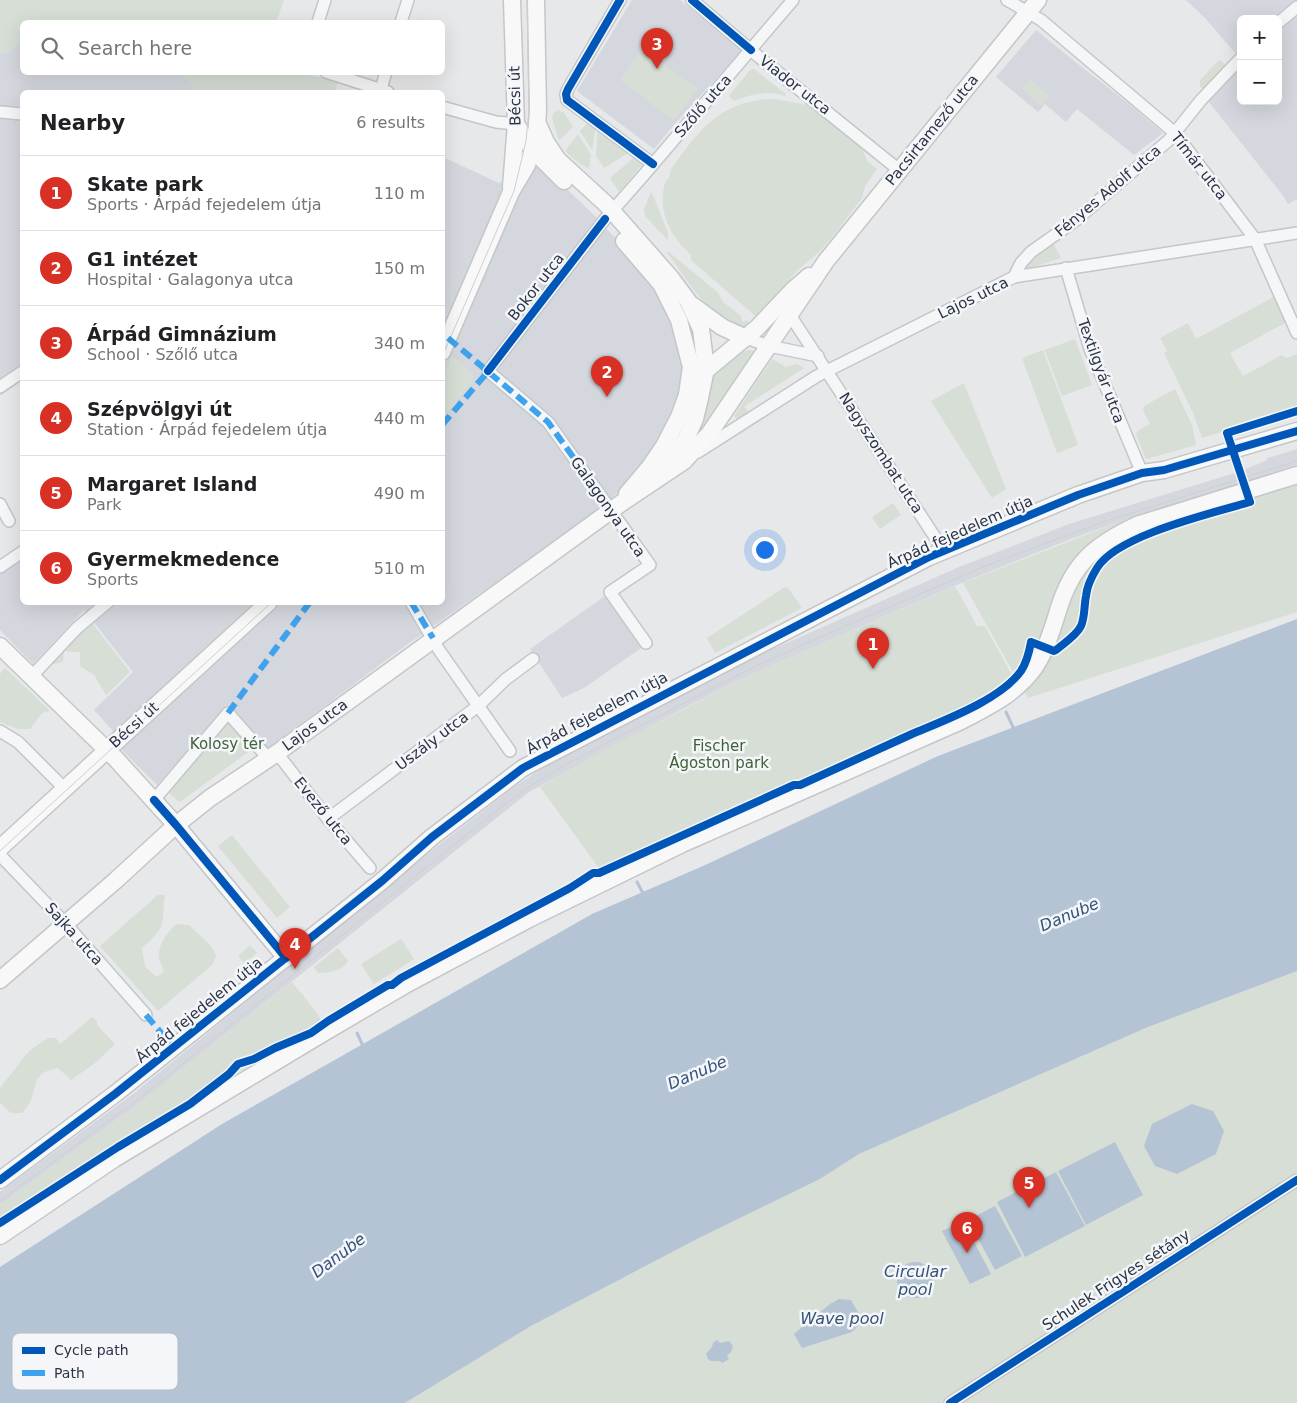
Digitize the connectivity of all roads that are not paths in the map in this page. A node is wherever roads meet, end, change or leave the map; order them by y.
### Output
1 (325, 0) edge
2 (408, 0) edge
3 (512, 0) edge
4 (536, 0) edge
5 (620, 0) edge
6 (793, 0) edge
7 (1007, 0) edge
8 (695, 1) edge
9 (1033, 6) edge
10 (1297, 7) edge
11 (319, 20) edge
12 (402, 20) edge
13 (1282, 20) edge
14 (752, 50) junction
15 (1239, 60) edge
16 (335, 75) edge
17 (386, 75) edge
18 (377, 90) edge
19 (383, 90) edge
20 (445, 109) edge
21 (0, 112) edge
22 (20, 114) edge
23 (516, 124) junction
24 (538, 124) junction
25 (1175, 133) junction
26 (532, 149) junction
27 (544, 162) junction
28 (653, 164) junction
29 (527, 165) junction
30 (899, 170) junction
31 (510, 192) junction
32 (608, 215) junction
33 (1297, 233) edge
34 (1255, 239) junction
35 (826, 261) junction
36 (1066, 268) junction
37 (1014, 277) junction
38 (688, 301) junction
39 (790, 315) junction
40 (1297, 333) edge
41 (746, 338) junction
42 (445, 345) edge
43 (769, 346) junction
44 (733, 348) junction
45 (818, 356) junction
46 (706, 369) junction
47 (488, 371) joint
48 (828, 371) junction
49 (20, 373) edge
50 (0, 387) edge
51 (686, 395) junction
52 (1297, 431) edge
53 (709, 434) joint
54 (684, 462) junction
55 (1142, 472) junction
56 (1297, 474) edge
57 (649, 485) junction
58 (0, 504) edge
59 (615, 507) junction
60 (9, 521) dead end
61 (944, 551) junction
62 (18, 555) edge
63 (0, 567) edge
64 (104, 605) edge
65 (266, 605) edge
66 (413, 605) edge
67 (433, 638) junction
68 (646, 643) dead end
69 (0, 646) edge
70 (533, 659) dead end
71 (32, 676) junction
72 (478, 706) junction
73 (0, 730) edge
74 (107, 749) junction
75 (510, 751) dead end
76 (272, 756) junction
77 (64, 788) junction
78 (154, 800) junction
79 (328, 819) junction
80 (176, 825) junction
81 (0, 848) edge
82 (0, 855) edge
83 (370, 868) dead end
84 (65, 923) junction
85 (286, 958) junction
86 (0, 980) edge
87 (146, 1015) dead end
88 (0, 1180) edge
89 (1297, 1180) edge
90 (0, 1236) edge
91 (950, 1403) edge

1 - 11 street
2 - 12 street
3 - 23 main road, Bécsi út
4 - 24 main road, Bécsi út
5 - 28 street
6 - 14 street, Szőlő utca
7 - 9 street, Tímár utca
8 - 14 street, Viador utca
9 - 25 street, Tímár utca
9 - 30 main road, Pacsirtamező utca
10 - 13 street
14 - 28 street, Szőlő utca
14 - 30 street, Viador utca
15 - 25 street, Fényes Adolf utca
16 - 18 street
17 - 19 street
20 - 23 street
21 - 22 street
23 - 26 main road
23 - 31 main road, Bécsi út
24 - 26 main road, Bécsi út
24 - 32 main road
25 - 34 street, Tímár utca
25 - 37 street, Fényes Adolf utca
26 - 27 main road
26 - 29 main road, Bécsi út
27 - 29 main road
27 - 32 main road
28 - 32 street, Szőlő utca
29 - 31 main road, Bécsi út
30 - 35 main road, Pacsirtamező utca
31 - 42 main road, Bécsi út
32 - 38 main road
32 - 47 street, Bokor utca
32 - 51 main road
33 - 34 street, Lajos utca
34 - 36 street, Lajos utca
34 - 40 street, Tímár utca
35 - 39 main road, Pacsirtamező utca
35 - 41 main road, Pacsirtamező utca
36 - 37 street, Lajos utca
36 - 55 street, Textilgyár utca
37 - 48 street, Lajos utca
38 - 41 main road
38 - 46 main road
39 - 43 main road, Pacsirtamező utca
39 - 45 street, Nagyszombat utca
41 - 43 street
41 - 44 main road, Pacsirtamező utca
43 - 44 street
43 - 45 street
43 - 53 main road, Pacsirtamező utca
44 - 46 main road, Pacsirtamező utca
45 - 48 street, Nagyszombat utca
46 - 51 main road, Pacsirtamező utca
46 - 57 main road
47 - 59 street, Galagonya utca
48 - 54 street, Lajos utca
48 - 61 street, Nagyszombat utca
49 - 50 street
51 - 59 main road, Lajos utca
52 - 55 main road, Árpád fejedelem útja
53 - 54 main road, Lajos utca
54 - 57 main road, Lajos utca
55 - 61 main road, Árpád fejedelem útja
56 - 90 main road
57 - 59 main road, Lajos utca
58 - 60 street
59 - 67 main road, Lajos utca
59 - 68 street, Galagonya utca
61 - 85 main road, Árpád fejedelem útja
62 - 63 street
64 - 71 street
65 - 74 main road, Bécsi út
66 - 67 street
67 - 72 street
67 - 76 main road, Lajos utca
69 - 71 main road
70 - 72 street, Uszály utca
71 - 74 main road
72 - 75 street
72 - 79 street, Uszály utca
73 - 77 street
74 - 77 main road, Bécsi út
74 - 78 main road
76 - 78 street
76 - 79 street, Evező utca
76 - 80 main road, Lajos utca
77 - 81 main road, Bécsi út
78 - 80 main road
79 - 83 street, Evező utca
80 - 84 main road, Lajos utca
80 - 85 main road
82 - 84 street, Sajka utca
84 - 86 main road, Lajos utca
84 - 87 street, Sajka utca
85 - 88 main road, Árpád fejedelem útja
89 - 91 street, Schulek Frigyes sétány

